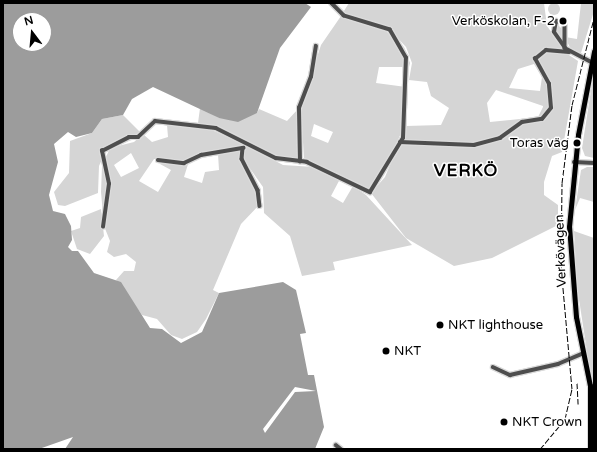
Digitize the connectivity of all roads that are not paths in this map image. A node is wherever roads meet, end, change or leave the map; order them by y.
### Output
1 (331, 3) edge
2 (316, 46) dead end
3 (565, 48) junction
4 (569, 52) junction
5 (594, 52) edge
6 (591, 62) junction
7 (400, 142) junction
8 (244, 143) junction
9 (243, 148) junction
10 (158, 160) dead end
11 (300, 162) junction
12 (574, 162) junction
13 (594, 163) edge
14 (260, 206) dead end
15 (103, 227) dead end
16 (584, 353) junction
17 (493, 367) dead end
18 (591, 437) junction
19 (336, 445) dead end
20 (594, 447) edge
21 (341, 449) edge
22 (590, 449) edge

1 - 7 street
2 - 11 street
3 - 3 street
3 - 4 street
4 - 6 street
4 - 7 street
5 - 6 main road, Verkövägen
6 - 12 main road, Verkövägen
7 - 11 street
8 - 9 street
8 - 11 street
8 - 15 street
9 - 10 street
9 - 14 street
12 - 13 street
12 - 16 main road, Verkövägen
16 - 17 street
16 - 18 main road, Verkövägen
18 - 20 main road
18 - 22 main road, Verkövägen
19 - 21 street

